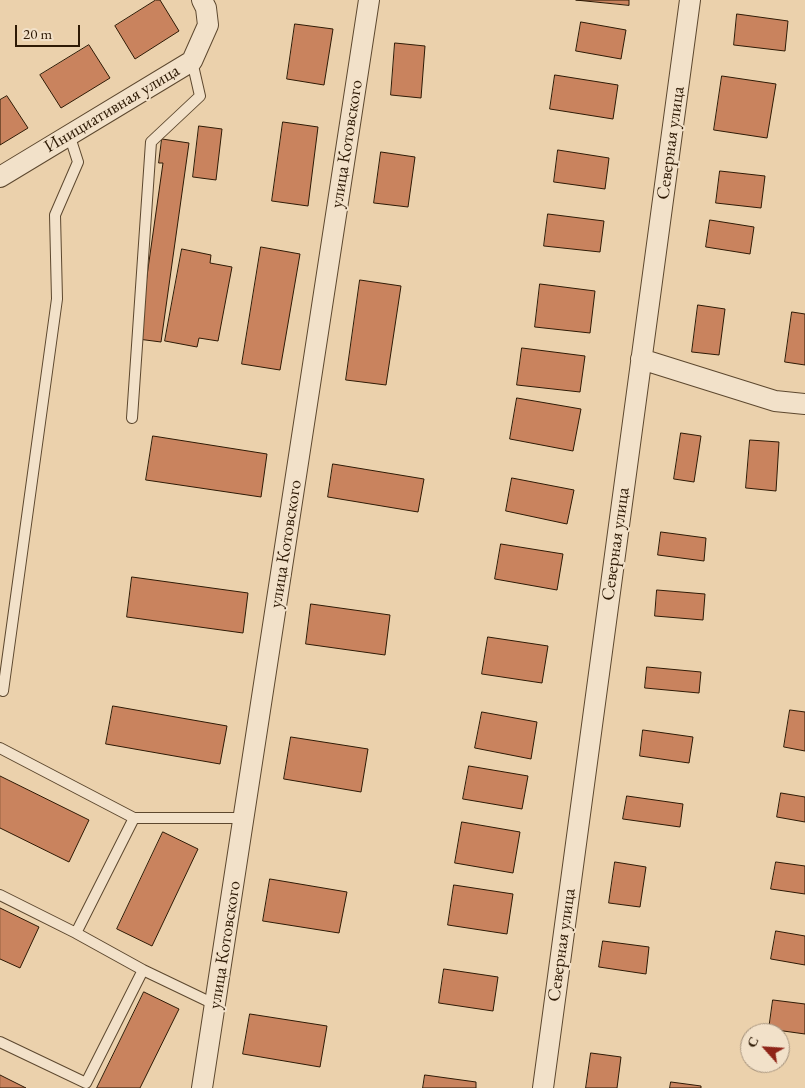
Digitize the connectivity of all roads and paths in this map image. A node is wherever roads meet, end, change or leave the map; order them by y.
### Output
1 (202, 0) edge
2 (369, 0) edge
3 (690, 0) edge
4 (192, 61) junction
5 (69, 134) junction
6 (0, 177) edge
7 (641, 359) junction
8 (805, 404) edge
9 (132, 418) dead end
10 (3, 691) dead end
11 (0, 748) edge
12 (134, 818) junction
13 (245, 818) junction
14 (0, 895) edge
15 (76, 933) junction
16 (143, 970) junction
17 (216, 1005) junction
18 (0, 1042) edge
19 (202, 1088) edge
20 (543, 1088) edge

1 - 4 street, Инициативная улица
2 - 13 street, улица Котовского
3 - 7 street, Северная улица
4 - 5 street, Инициативная улица
4 - 9 lane
5 - 6 street, Инициативная улица
5 - 10 lane
7 - 8 street
7 - 20 street, Северная улица
11 - 12 lane
12 - 13 lane
12 - 15 lane
13 - 17 street, улица Котовского
14 - 15 lane
15 - 16 lane
16 - 17 lane
16 - 18 lane
17 - 19 street, улица Котовского

